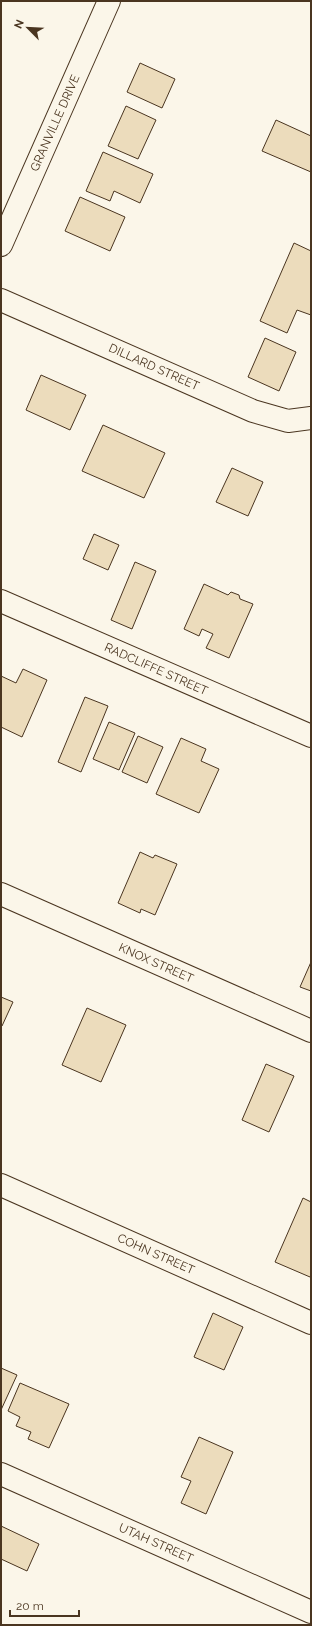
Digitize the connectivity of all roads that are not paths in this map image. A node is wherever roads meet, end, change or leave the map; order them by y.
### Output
1 (109, 1) edge
2 (1, 245) edge
3 (1, 300) edge
4 (311, 418) edge
5 (1, 601) edge
6 (311, 736) edge
7 (1, 894) edge
8 (311, 1031) edge
9 (1, 1185) edge
10 (311, 1323) edge
11 (1, 1474) edge
12 (311, 1612) edge

1 - 2 street, GRANVILLE DRIVE
3 - 4 street, DILLARD STREET
5 - 6 street, RADCLIFFE STREET
7 - 8 street, KNOX STREET
9 - 10 street, COHN STREET
11 - 12 street, UTAH STREET

